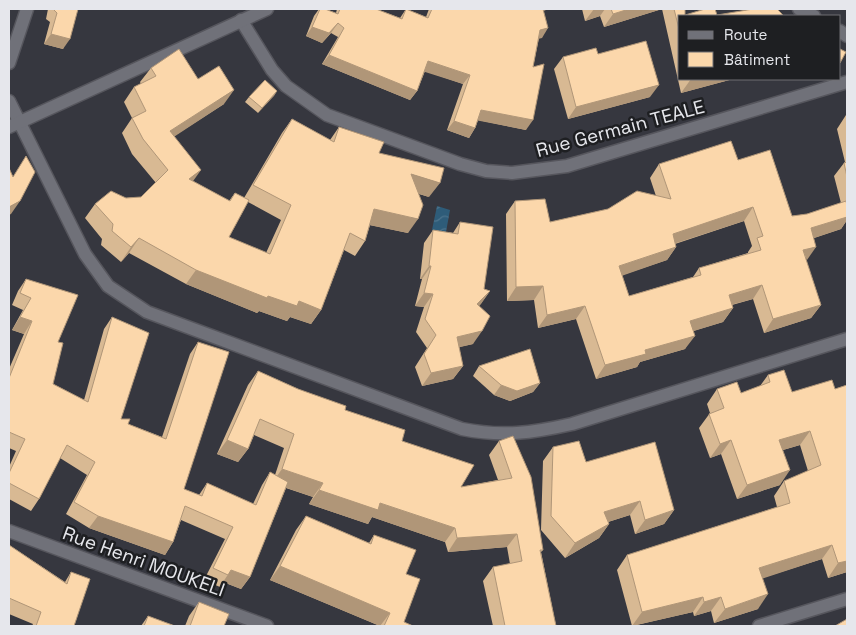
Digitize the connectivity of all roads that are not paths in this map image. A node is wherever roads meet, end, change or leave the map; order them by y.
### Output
1 (27, 9) edge
2 (267, 9) edge
3 (799, 9) edge
4 (812, 15) edge
5 (240, 20) junction
6 (9, 63) edge
7 (847, 82) edge
8 (9, 101) edge
9 (14, 124) edge
10 (847, 339) edge
11 (9, 531) edge
12 (847, 599) edge
13 (267, 626) edge
14 (759, 626) edge

1 - 6 street
2 - 5 street
3 - 4 street
5 - 7 street, Rue Germain TEALE
5 - 9 street
8 - 9 street
9 - 10 street
11 - 13 street, Rue Henri MOUKELI
12 - 14 street

